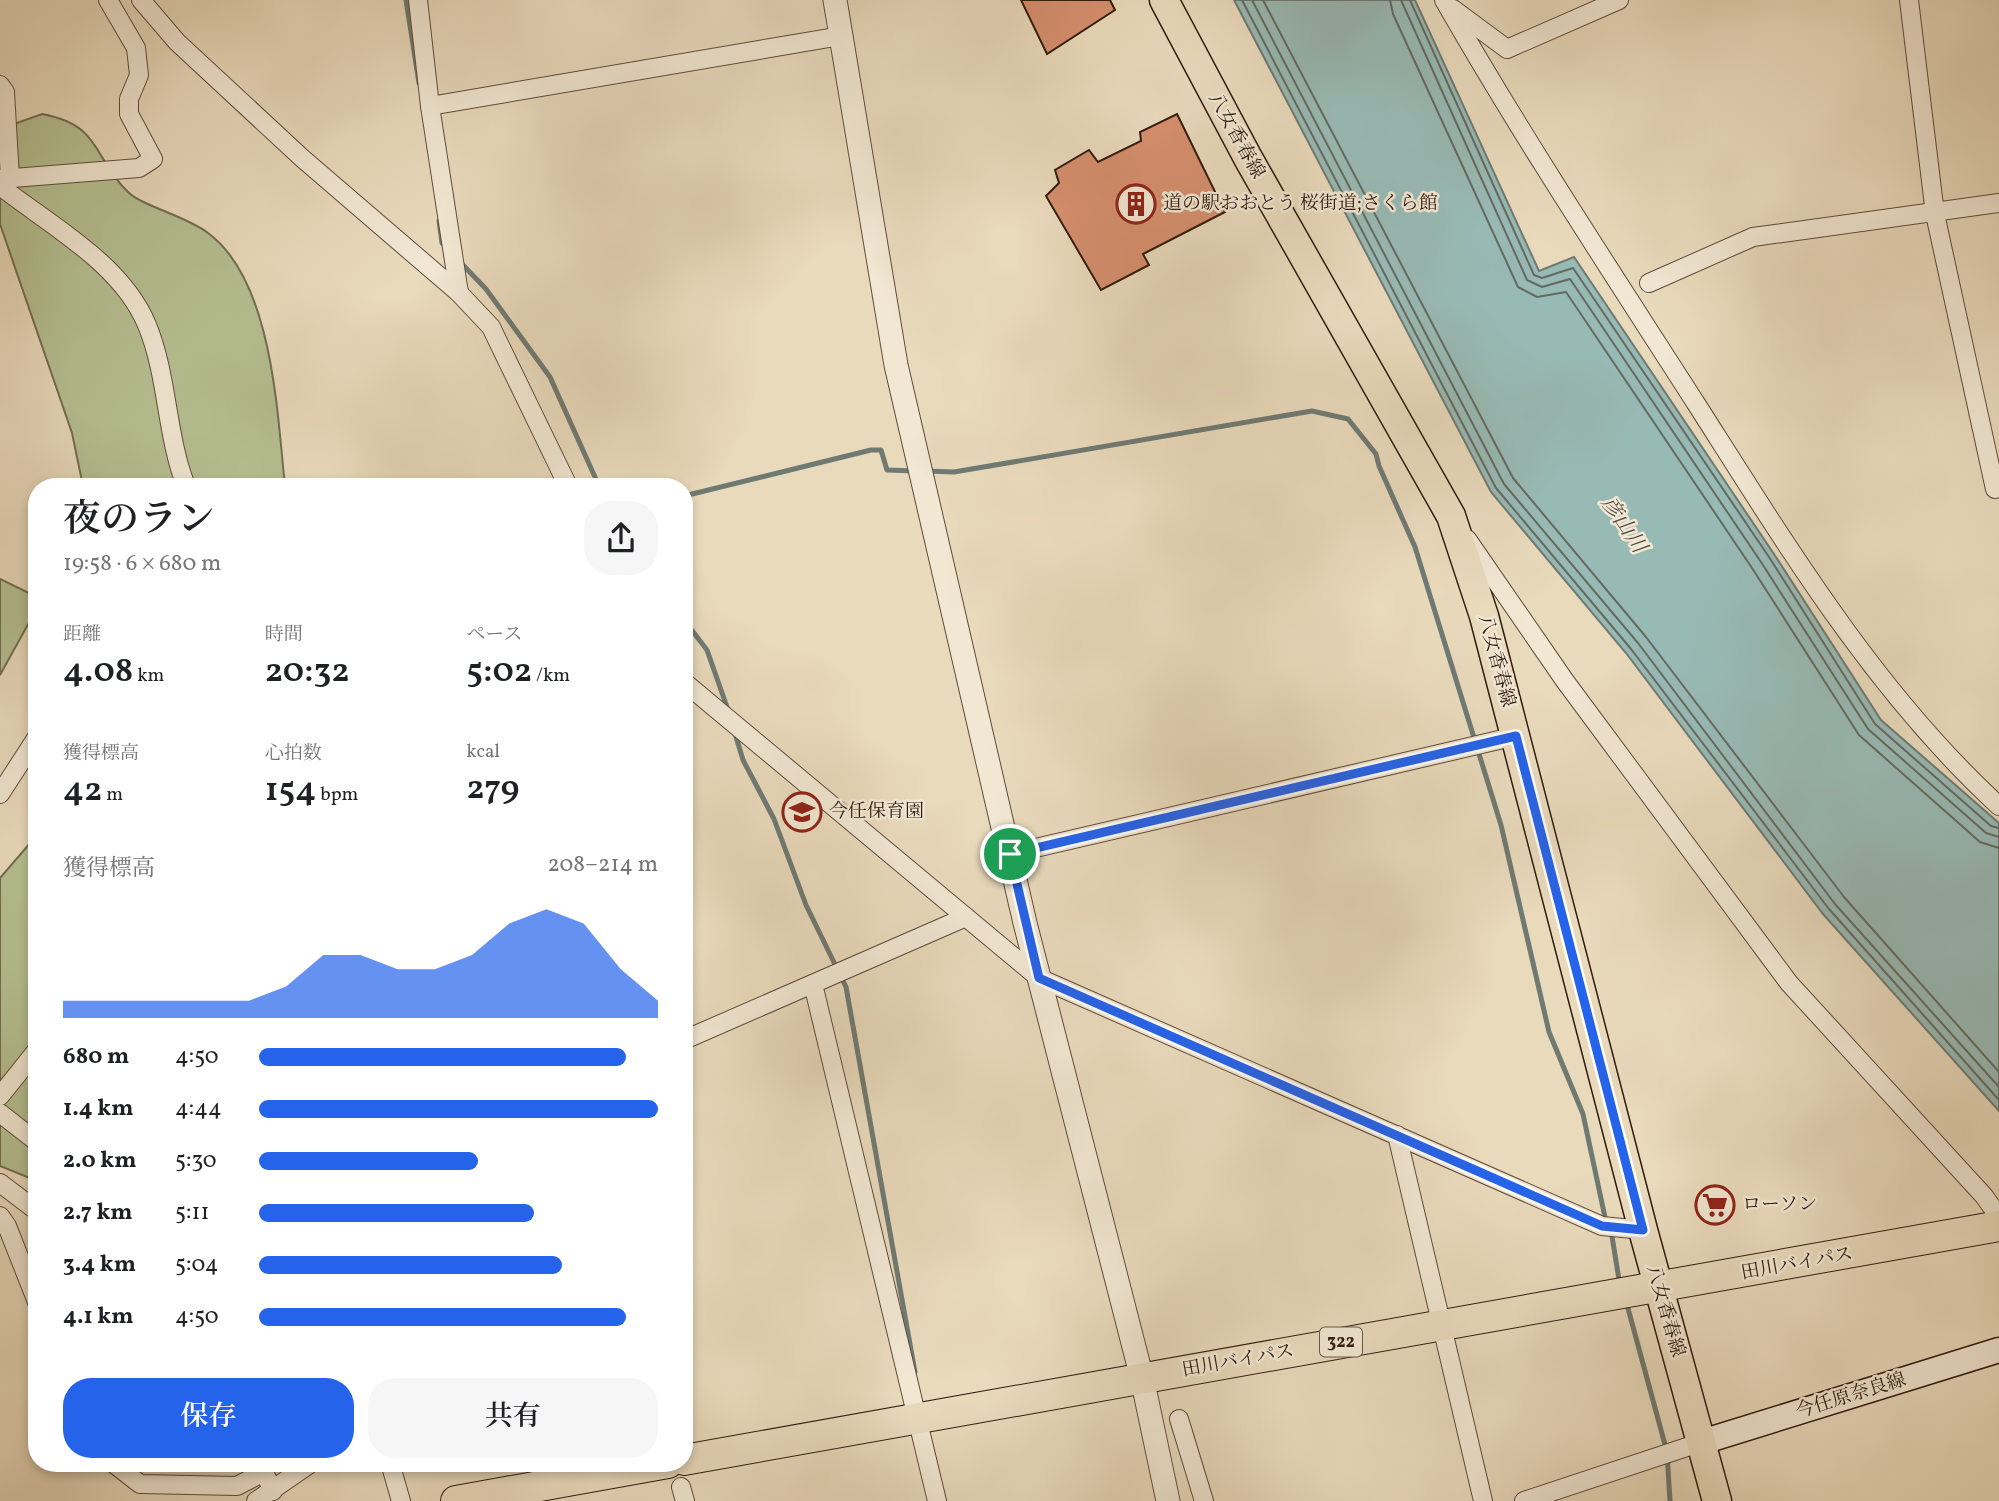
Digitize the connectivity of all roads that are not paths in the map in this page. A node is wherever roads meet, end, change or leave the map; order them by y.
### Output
1 (108, 0) edge
2 (141, 0) edge
3 (418, 0) edge
4 (835, 0) edge
5 (1164, 0) edge
6 (1619, 0) edge
7 (1909, 0) edge
8 (1446, 2) edge
9 (841, 36) junction
10 (0, 85) edge
11 (430, 106) junction
12 (3, 181) edge
13 (1999, 203) edge
14 (1935, 214) junction
15 (1649, 283) dead end
16 (459, 293) junction
17 (183, 478) edge
18 (564, 478) edge
19 (1999, 488) edge
20 (1451, 516) junction
21 (693, 690) edge
22 (1516, 736) junction
23 (28, 751) edge
24 (0, 794) edge
25 (1999, 806) edge
26 (1010, 854) junction
27 (966, 917) junction
28 (1039, 978) junction
29 (813, 984) junction
30 (693, 1036) edge
31 (28, 1062) edge
32 (0, 1096) edge
33 (0, 1113) edge
34 (28, 1135) edge
35 (1397, 1135) junction
36 (0, 1182) edge
37 (28, 1204) edge
38 (0, 1216) edge
39 (1999, 1217) edge
40 (1999, 1226) edge
41 (1643, 1230) junction
42 (28, 1279) edge
43 (1658, 1289) junction
44 (1443, 1324) junction
45 (1999, 1350) edge
46 (1142, 1378) junction
47 (916, 1418) junction
48 (1179, 1419) dead end
49 (1702, 1442) junction
50 (125, 1472) edge
51 (256, 1472) edge
52 (263, 1472) edge
53 (298, 1472) edge
54 (393, 1472) edge
55 (679, 1478) edge
56 (273, 1490) junction
57 (257, 1501) edge
58 (401, 1501) edge
59 (456, 1501) edge
60 (937, 1501) edge
61 (1168, 1501) edge
62 (1204, 1501) edge
63 (1483, 1501) edge
64 (1524, 1501) edge
65 (1717, 1501) edge

1 - 12 street
2 - 16 street
3 - 11 street
4 - 9 street
5 - 20 main road, 八女香春線
6 - 8 street
7 - 14 street
8 - 25 street
9 - 11 street
9 - 26 street
10 - 12 street
11 - 16 street
12 - 17 street
13 - 14 street
14 - 15 street
14 - 19 street
16 - 18 street
20 - 22 main road, 八女香春線
20 - 39 street
21 - 27 street
22 - 26 street
22 - 41 main road, 八女香春線
23 - 24 street
26 - 28 street
27 - 28 street
27 - 29 street
28 - 35 street
28 - 46 street
29 - 30 street
29 - 47 street
31 - 32 street
33 - 34 street
35 - 41 street
35 - 44 street
36 - 37 street
38 - 42 street
40 - 43 highway, 田川バイパス / 322
41 - 43 main road, 八女香春線
43 - 44 highway, 田川バイパス / 322
43 - 49 main road, 八女香春線
44 - 46 highway, 田川バイパス / 322
44 - 63 street
45 - 49 main road, 今任原奈良線
46 - 47 highway, 田川バイパス / 322
46 - 61 street
47 - 55 highway, 田川バイパス / 322
47 - 60 street
48 - 62 street
49 - 64 street
49 - 65 main road, 八女香春線
50 - 51 street
52 - 56 street
53 - 56 street
54 - 58 street
55 - 59 highway, 田川バイパス / 322
56 - 57 street

